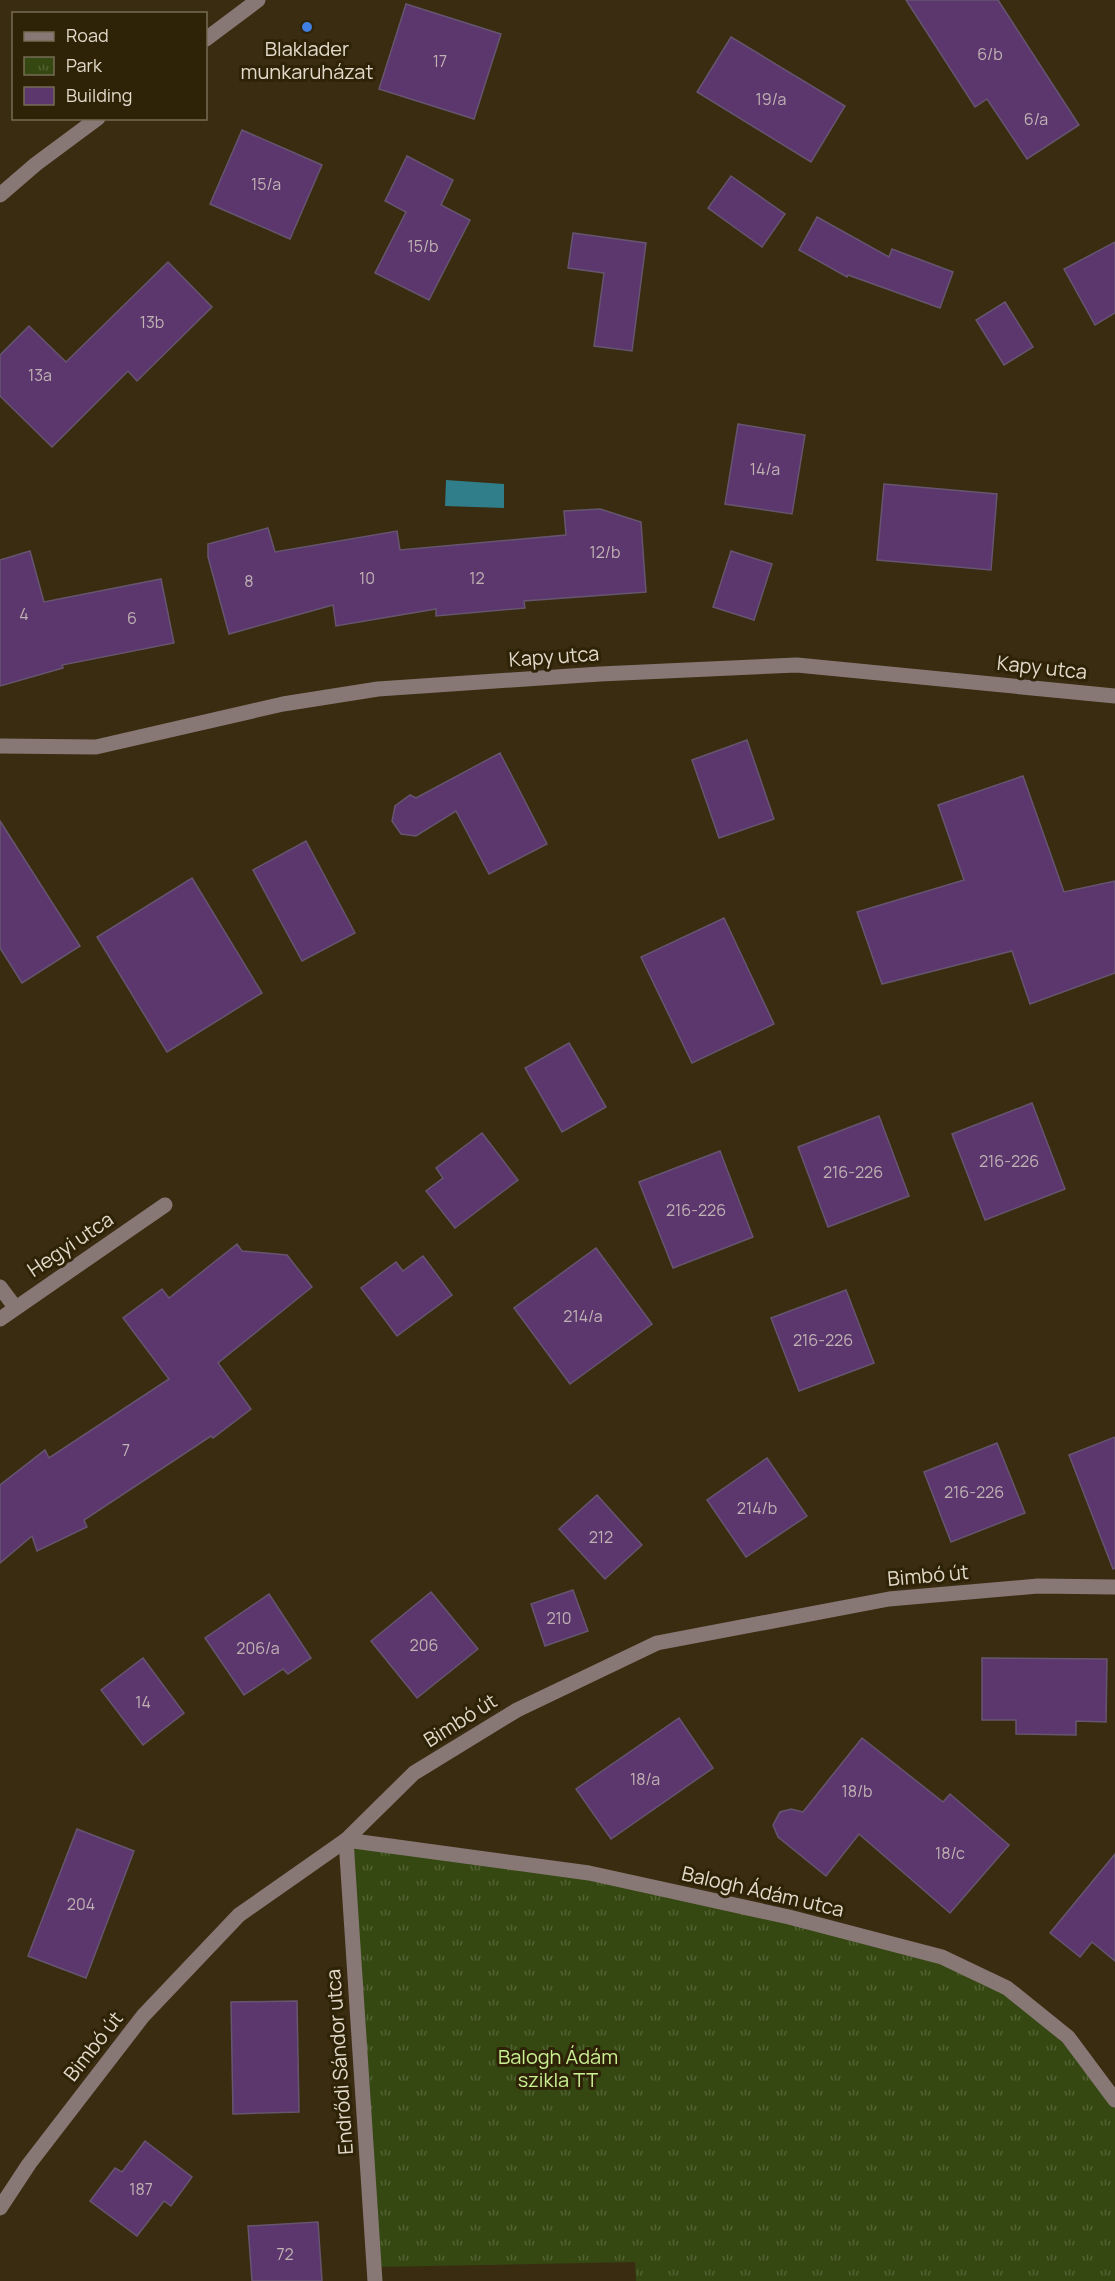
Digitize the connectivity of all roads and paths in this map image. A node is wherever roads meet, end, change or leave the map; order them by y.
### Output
1 (258, 0) edge
2 (207, 38) edge
3 (95, 120) edge
4 (0, 195) edge
5 (1115, 696) edge
6 (0, 746) edge
7 (165, 1205) dead end
8 (0, 1287) edge
9 (15, 1307) junction
10 (0, 1319) edge
11 (1115, 1587) edge
12 (346, 1840) junction
13 (1115, 2100) edge
14 (0, 2208) edge
15 (375, 2281) edge

1 - 2 street
3 - 4 street
5 - 6 street, Kapy utca
7 - 9 street, Hegyi utca
8 - 9 street
9 - 10 street, Hegyi utca
11 - 12 street, Bimbó út
12 - 13 street, Balogh Ádám utca
12 - 14 street, Bimbó út
12 - 15 street, Endrődi Sándor utca

